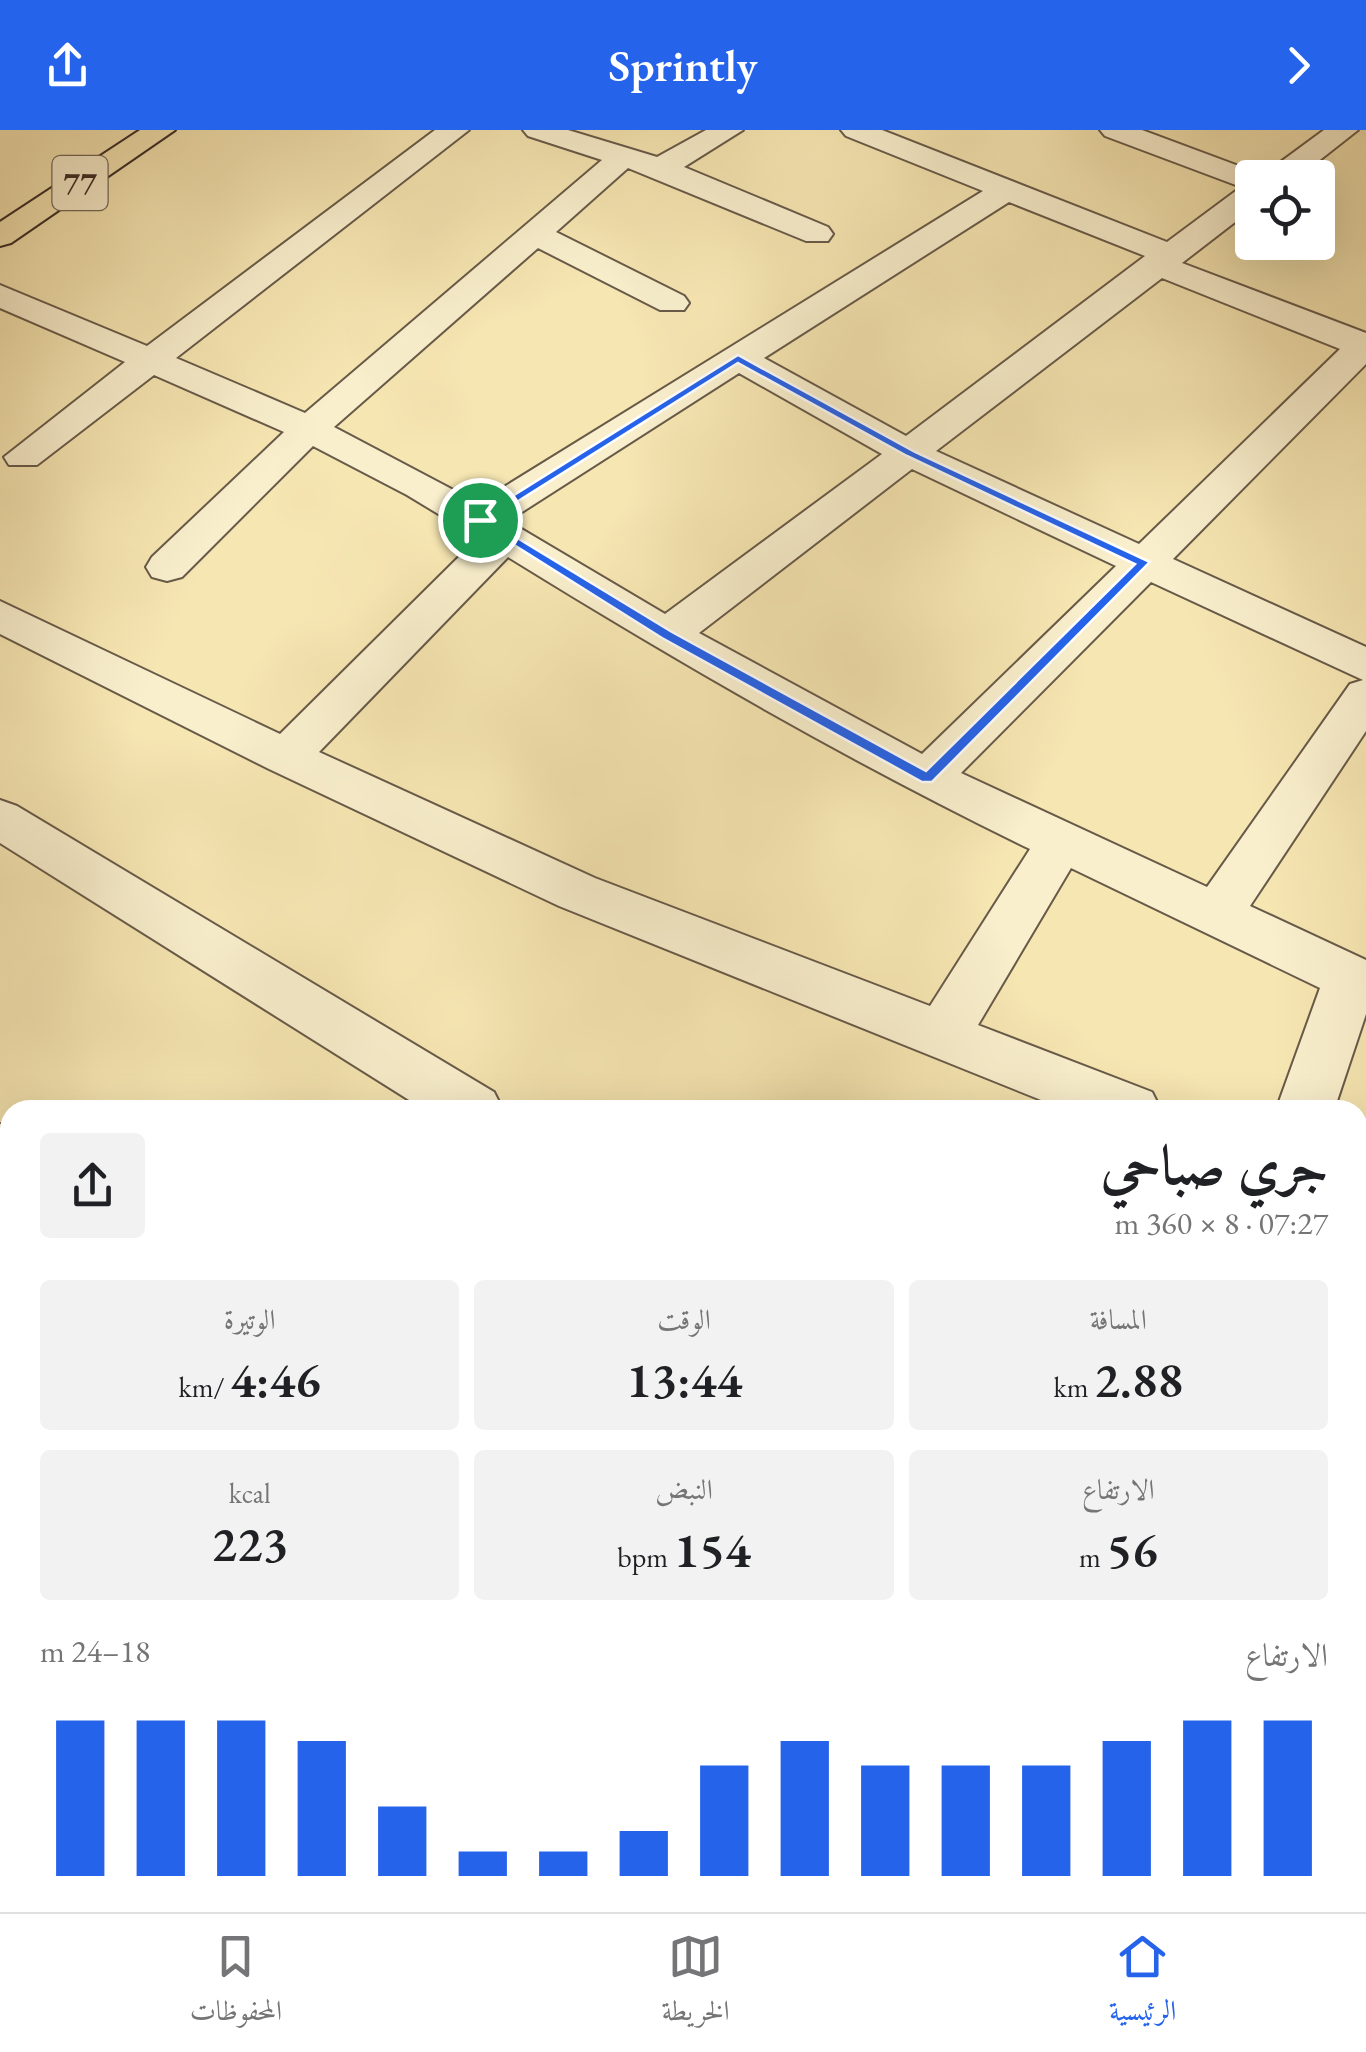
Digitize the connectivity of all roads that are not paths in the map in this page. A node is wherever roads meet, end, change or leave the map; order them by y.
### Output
1 (112, 130) edge
2 (160, 130) edge
3 (454, 130) edge
4 (728, 130) edge
5 (856, 130) edge
6 (1115, 130) edge
7 (1343, 130) edge
8 (545, 131) edge
9 (623, 156) junction
10 (1301, 160) edge
11 (660, 168) junction
12 (1235, 174) edge
13 (1003, 192) junction
14 (0, 201) edge
15 (1235, 206) edge
16 (534, 233) junction
17 (817, 234) dead end
18 (0, 236) edge
19 (1162, 259) junction
20 (0, 294) edge
21 (672, 304) dead end
22 (1365, 346) edge
23 (150, 358) junction
24 (738, 358) junction
25 (309, 429) junction
26 (911, 454) junction
27 (23, 457) dead end
28 (492, 528) junction
29 (1144, 562) junction
30 (167, 567) dead end
31 (0, 616) edge
32 (667, 635) junction
33 (1366, 664) edge
34 (1366, 695) edge
35 (286, 757) junction
36 (927, 778) junction
37 (0, 819) edge
38 (1061, 842) junction
39 (1215, 916) junction
40 (1358, 982) edge
41 (942, 1036) junction
42 (458, 1100) edge
43 (1106, 1100) edge
44 (1308, 1100) edge

1 - 14 main road, 77
2 - 18 main road, 77
3 - 23 street
4 - 11 street
5 - 13 street
6 - 12 street
7 - 10 street
8 - 9 street
9 - 11 street
9 - 16 street
11 - 17 street
13 - 19 street
13 - 24 street
15 - 19 street
16 - 21 street
16 - 25 street
19 - 22 street
19 - 26 street
20 - 23 street
22 - 29 street
23 - 25 street
23 - 27 street
24 - 26 street
24 - 28 street
25 - 28 street
25 - 30 street
26 - 29 street
26 - 32 street
28 - 32 street
28 - 35 street
29 - 33 street
29 - 36 street
31 - 35 street
32 - 36 street
34 - 39 street
35 - 41 street
36 - 38 street
37 - 42 street
38 - 39 street
38 - 41 street
39 - 40 street
40 - 44 street
41 - 43 street

